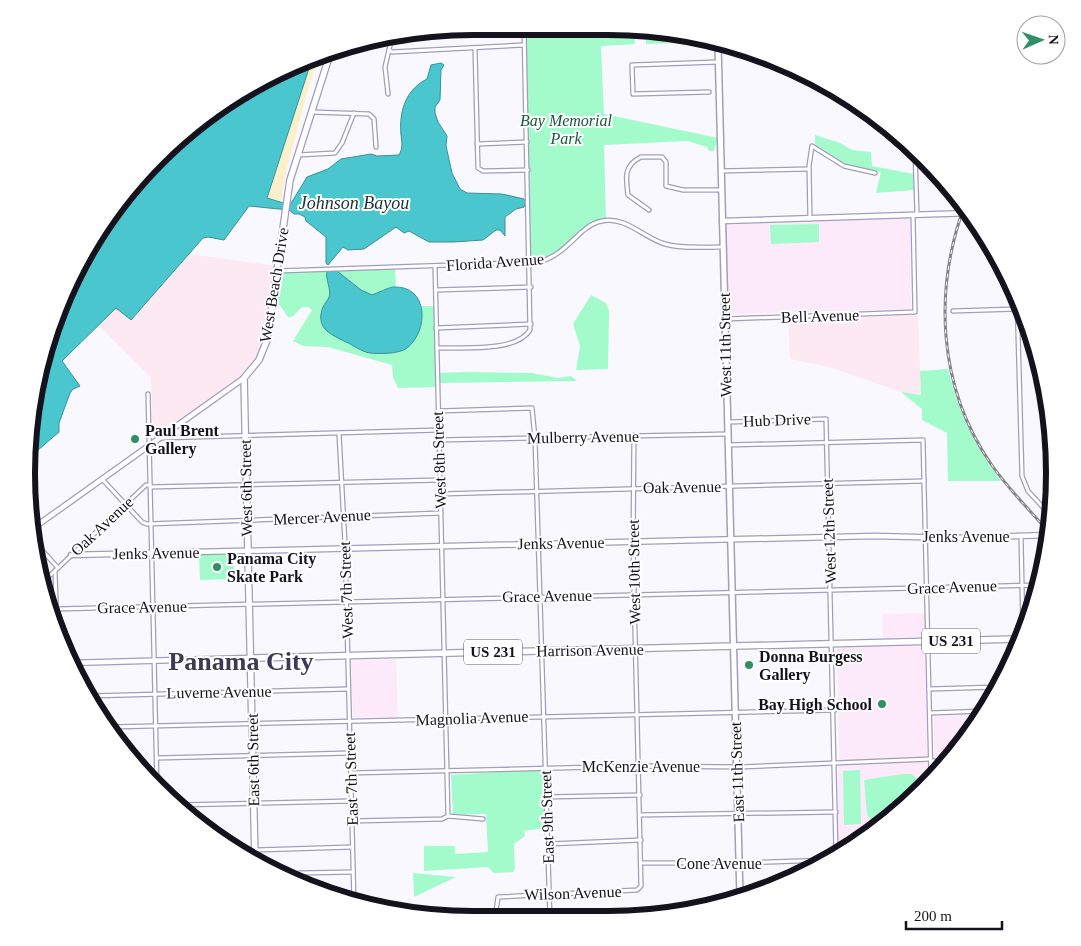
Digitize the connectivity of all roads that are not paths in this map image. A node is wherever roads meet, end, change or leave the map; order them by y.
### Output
1 (524, 35) edge
2 (391, 43) edge
3 (524, 45) junction
4 (474, 49) junction
5 (718, 49) edge
6 (389, 50) junction
7 (328, 59) edge
8 (719, 62) junction
9 (709, 92) dead end
10 (388, 94) dead end
11 (312, 112) junction
12 (354, 113) junction
13 (527, 142) junction
14 (477, 144) junction
15 (376, 148) dead end
16 (298, 155) junction
17 (917, 162) edge
18 (809, 169) junction
19 (528, 170) junction
20 (721, 171) junction
21 (875, 173) dead end
22 (722, 190) junction
23 (649, 210) dead end
24 (960, 213) edge
25 (915, 215) junction
26 (810, 219) junction
27 (722, 221) junction
28 (723, 246) junction
29 (530, 262) junction
30 (436, 266) junction
31 (277, 271) junction
32 (531, 287) junction
33 (436, 290) junction
34 (1015, 309) edge
35 (953, 311) dead end
36 (1017, 316) edge
37 (724, 319) junction
38 (531, 324) junction
39 (436, 328) junction
40 (437, 348) junction
41 (244, 378) junction
42 (148, 394) dead end
43 (438, 411) junction
44 (826, 419) joint
45 (727, 422) junction
46 (438, 430) junction
47 (339, 434) junction
48 (728, 434) junction
49 (634, 435) junction
50 (245, 436) junction
51 (161, 438) junction
52 (535, 438) junction
53 (439, 440) junction
54 (827, 443) junction
55 (728, 445) junction
56 (150, 446) junction
57 (102, 479) junction
58 (440, 480) junction
59 (924, 481) junction
60 (341, 482) junction
61 (246, 484) junction
62 (828, 484) junction
63 (150, 486) junction
64 (729, 486) junction
65 (634, 488) junction
66 (537, 490) junction
67 (440, 494) junction
68 (126, 504) junction
69 (1044, 508) edge
70 (441, 513) junction
71 (343, 517) junction
72 (247, 521) junction
73 (38, 524) edge
74 (151, 524) junction
75 (1041, 535) edge
76 (1021, 536) junction
77 (829, 537) junction
78 (926, 537) junction
79 (730, 539) junction
80 (633, 542) junction
81 (539, 544) junction
82 (442, 546) junction
83 (345, 549) junction
84 (42, 550) edge
85 (248, 551) junction
86 (152, 553) junction
87 (71, 555) junction
88 (57, 569) junction
89 (48, 578) edge
90 (1022, 585) junction
91 (1031, 585) edge
92 (927, 588) junction
93 (831, 590) junction
94 (732, 592) junction
95 (635, 594) junction
96 (540, 596) junction
97 (443, 599) junction
98 (346, 602) junction
99 (249, 604) junction
100 (154, 606) junction
101 (56, 607) edge
102 (56, 609) edge
103 (1023, 615) edge
104 (1014, 639) edge
105 (928, 641) junction
106 (833, 644) junction
107 (733, 646) junction
108 (636, 648) junction
109 (542, 651) junction
110 (445, 653) junction
111 (348, 656) junction
112 (250, 658) junction
113 (155, 660) junction
114 (78, 662) edge
115 (990, 687) edge
116 (348, 689) junction
117 (929, 689) junction
118 (251, 692) junction
119 (156, 694) junction
120 (96, 696) edge
121 (835, 710) junction
122 (735, 712) junction
123 (974, 712) edge
124 (930, 713) junction
125 (637, 714) junction
126 (544, 716) junction
127 (446, 718) junction
128 (349, 721) junction
129 (252, 723) junction
130 (156, 726) junction
131 (117, 727) edge
132 (350, 753) junction
133 (253, 756) junction
134 (156, 758) junction
135 (931, 760) junction
136 (938, 760) edge
137 (836, 763) junction
138 (640, 766) junction
139 (736, 766) junction
140 (545, 767) junction
141 (931, 769) edge
142 (448, 770) junction
143 (351, 773) junction
144 (157, 776) edge
145 (640, 795) junction
146 (546, 797) junction
147 (351, 801) junction
148 (254, 804) junction
149 (188, 805) edge
150 (836, 812) junction
151 (738, 813) junction
152 (640, 815) junction
153 (448, 816) junction
154 (483, 819) dead end
155 (352, 822) junction
156 (641, 840) junction
157 (548, 844) junction
158 (836, 846) edge
159 (352, 847) junction
160 (255, 850) joint
161 (812, 861) edge
162 (641, 863) junction
163 (739, 863) junction
164 (353, 872) junction
165 (298, 873) dead end
166 (640, 888) joint
167 (740, 891) edge
168 (353, 894) edge
169 (549, 894) junction
170 (496, 911) edge
171 (550, 911) edge

1 - 3 street
2 - 6 street
3 - 4 street
3 - 13 street
4 - 6 street
4 - 14 street
5 - 8 main road, West 11th Street
6 - 10 street
7 - 11 main road, West Beach Drive
8 - 9 street
8 - 20 main road, West 11th Street
11 - 12 street
11 - 16 main road, West Beach Drive
12 - 15 street
12 - 16 street
13 - 14 street
13 - 19 street
14 - 19 street
16 - 31 main road, West Beach Drive
17 - 25 street
18 - 20 street
18 - 21 street
18 - 26 street
19 - 29 street
20 - 22 main road, West 11th Street
22 - 23 street
22 - 27 main road, West 11th Street
24 - 25 street
25 - 26 street
25 - 37 street, Bell Avenue
26 - 27 street
27 - 28 main road, West 11th Street
28 - 29 street, Florida Avenue
28 - 37 main road, West 11th Street
29 - 30 street, Florida Avenue
29 - 32 street
30 - 31 street, Florida Avenue
30 - 33 street, West 8th Street
31 - 41 main road, West Beach Drive
32 - 33 street
32 - 38 street
33 - 39 street, West 8th Street
34 - 35 street
36 - 69 street
37 - 45 main road, West 11th Street
38 - 39 street
38 - 40 street
39 - 40 street, West 8th Street
40 - 43 street, West 8th Street
41 - 50 main road, West 6th Street
41 - 51 street, West Beach Drive
42 - 56 street
43 - 46 street, West 8th Street
43 - 52 street, East 9th Street
44 - 45 street, Hub Drive
44 - 54 street, West 12th Street
45 - 48 main road, West 11th Street
46 - 47 street
46 - 53 street, West 8th Street
47 - 50 street
47 - 60 street, West 7th Street
48 - 49 street, Mulberry Avenue
48 - 55 main road, West 11th Street
49 - 52 street, Mulberry Avenue
49 - 65 street, West 10th Street
50 - 51 street
50 - 61 main road, West 6th Street
51 - 56 street, West Beach Drive
52 - 53 street, Mulberry Avenue
52 - 66 street, East 9th Street
53 - 58 street, West 8th Street
54 - 55 street
54 - 59 street
54 - 62 street, West 12th Street
55 - 64 main road, West 11th Street
56 - 57 street, West Beach Drive
56 - 63 street
57 - 68 street
57 - 73 street, West Beach Drive
58 - 60 street, Oak Avenue
58 - 67 street, West 8th Street
59 - 62 street, Oak Avenue
59 - 78 street
60 - 61 street, Oak Avenue
60 - 71 street, West 7th Street
61 - 63 street, Oak Avenue
61 - 72 main road, West 6th Street
62 - 64 street, Oak Avenue
62 - 77 street, West 12th Street
63 - 68 street, Oak Avenue
63 - 74 street
64 - 65 street, Oak Avenue
64 - 79 main road, West 11th Street
65 - 66 street, Oak Avenue
65 - 80 street, West 10th Street
66 - 67 street, Oak Avenue
66 - 81 street, East 9th Street
67 - 70 street, West 8th Street
68 - 74 street
68 - 87 street, Oak Avenue
70 - 71 street, Mercer Avenue
70 - 82 street, West 8th Street
71 - 72 street, Mercer Avenue
71 - 83 street, West 7th Street
72 - 74 street, Mercer Avenue
72 - 85 main road, West 6th Street
74 - 86 street
75 - 76 street, Jenks Avenue
76 - 78 street, Jenks Avenue
76 - 90 street
77 - 78 street, Jenks Avenue
77 - 79 street, Jenks Avenue
77 - 93 street, West 12th Street
78 - 92 street
79 - 80 street, Jenks Avenue
79 - 94 main road, West 11th Street
80 - 81 street, Jenks Avenue
80 - 95 street, West 10th Street
81 - 82 street, Jenks Avenue
81 - 96 street, East 9th Street
82 - 83 street, Jenks Avenue
82 - 97 street, West 8th Street
83 - 85 street, Jenks Avenue
83 - 98 street, West 7th Street
84 - 88 street
85 - 86 street, Jenks Avenue
85 - 99 main road, West 6th Street
86 - 87 street, Jenks Avenue
86 - 100 street
87 - 88 street, Oak Avenue
88 - 89 street, Oak Avenue
88 - 101 street
90 - 91 street, Grace Avenue
90 - 92 street, Grace Avenue
90 - 103 street
92 - 93 street, Grace Avenue
92 - 105 street
93 - 94 street, Grace Avenue
93 - 106 street, West 12th Street
94 - 95 street, Grace Avenue
94 - 107 main road, West 11th Street
95 - 96 street, Grace Avenue
95 - 108 street, West 10th Street
96 - 97 street, Grace Avenue
96 - 109 street, East 9th Street
97 - 98 street, Grace Avenue
97 - 110 street, West 8th Street
98 - 99 street, Grace Avenue
98 - 111 street, West 7th Street
99 - 100 street, Grace Avenue
99 - 112 main road, West 6th Street
100 - 102 street, Grace Avenue
100 - 113 street
104 - 105 main road, Harrison Avenue / US 231
105 - 106 main road, Harrison Avenue / US 231
105 - 117 street
106 - 107 main road, Harrison Avenue / US 231
106 - 121 street, West 12th Street
107 - 108 main road, Harrison Avenue / US 231
107 - 122 main road, East 11th Street
108 - 109 main road, Harrison Avenue / US 231
108 - 125 street, West 10th Street
109 - 110 main road, Harrison Avenue / US 231
109 - 126 street, East 9th Street
110 - 111 main road, Harrison Avenue / US 231
110 - 127 street, West 8th Street
111 - 112 main road, Harrison Avenue / US 231
111 - 116 street, East 7th Street
112 - 113 street, Harrison Avenue
112 - 118 main road, East 6th Street
113 - 114 street, Harrison Avenue
113 - 119 street
115 - 117 street
116 - 118 street, Luverne Avenue
116 - 128 street, East 7th Street
117 - 124 street
118 - 119 street, Luverne Avenue
118 - 129 main road, East 6th Street
119 - 120 street, Luverne Avenue
119 - 130 street
121 - 122 street, Magnolia Avenue
121 - 137 street, West 12th Street
122 - 125 street, Magnolia Avenue
122 - 139 main road, East 11th Street
123 - 124 street
124 - 135 street
125 - 126 street, Magnolia Avenue
125 - 138 street, West 10th Street
126 - 127 street, Magnolia Avenue
126 - 140 street, East 9th Street
127 - 128 street, Magnolia Avenue
127 - 142 street, West 8th Street
128 - 129 street, Magnolia Avenue
128 - 132 street, East 7th Street
129 - 130 street, Magnolia Avenue
129 - 133 main road, East 6th Street
130 - 131 street, Magnolia Avenue
130 - 134 street
132 - 133 street
132 - 143 street, East 7th Street
133 - 134 street
133 - 148 main road, East 6th Street
134 - 144 street
135 - 136 street, McKenzie Avenue
135 - 137 street, McKenzie Avenue
135 - 141 street
137 - 139 street, McKenzie Avenue
137 - 150 street, West 12th Street
138 - 139 street, McKenzie Avenue
138 - 140 street, McKenzie Avenue
138 - 145 street, West 10th Street
139 - 151 main road, East 11th Street
140 - 142 street, McKenzie Avenue
140 - 146 street, East 9th Street
142 - 143 street, McKenzie Avenue
142 - 153 street, West 8th Street
143 - 147 street, East 7th Street
145 - 146 street
145 - 152 street, West 10th Street
146 - 157 street, East 9th Street
147 - 148 street
147 - 155 street, East 7th Street
148 - 149 street
148 - 160 main road, East 6th Street
150 - 151 street
150 - 158 street, West 12th Street
151 - 152 street
151 - 163 main road, East 11th Street
152 - 156 street, West 10th Street
153 - 154 street
153 - 155 street
155 - 159 street, East 7th Street
156 - 157 street
156 - 162 street, West 10th Street
157 - 169 street, East 9th Street
159 - 160 street
159 - 164 street, East 7th Street
161 - 163 street, Cone Avenue
162 - 163 street, Cone Avenue
162 - 166 street, West 10th Street
163 - 167 main road, East 11th Street
164 - 165 street
164 - 168 street, East 7th Street
166 - 169 street, Wilson Avenue
169 - 170 street, Wilson Avenue
169 - 171 street, East 9th Street

